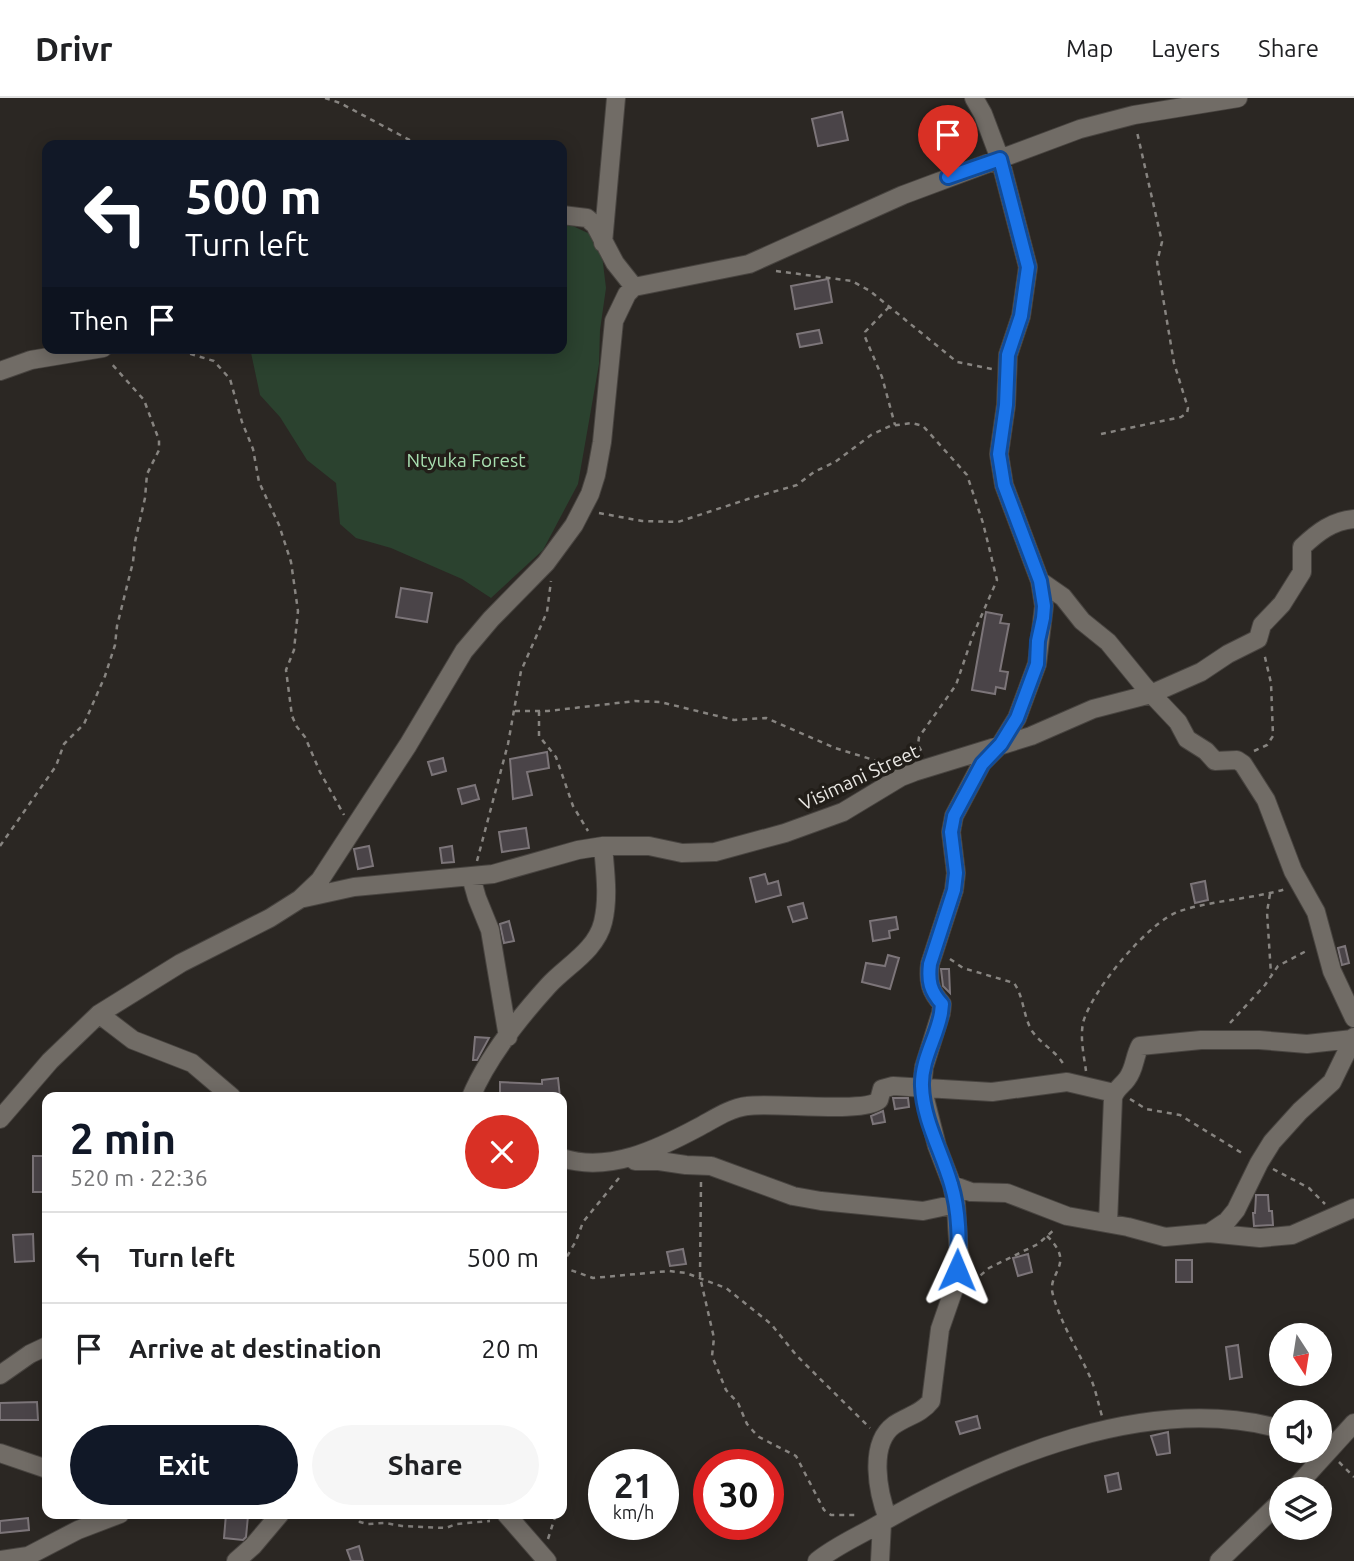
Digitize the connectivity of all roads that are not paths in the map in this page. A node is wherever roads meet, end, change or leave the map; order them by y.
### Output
1 (616, 98) edge
2 (974, 98) edge
3 (1238, 98) edge
4 (1135, 106) edge
5 (1000, 159) junction
6 (567, 216) edge
7 (603, 243) junction
8 (634, 287) junction
9 (68, 354) edge
10 (0, 371) edge
11 (1354, 519) edge
12 (1040, 581) junction
13 (1151, 694) junction
14 (1001, 744) junction
15 (598, 847) junction
16 (471, 877) junction
17 (300, 899) junction
18 (99, 1014) junction
19 (1354, 1018) edge
20 (508, 1037) junction
21 (1354, 1038) edge
22 (922, 1087) junction
23 (226, 1092) edge
24 (473, 1092) edge
25 (1114, 1093) junction
26 (0, 1119) edge
27 (567, 1159) edge
28 (624, 1160) junction
29 (952, 1185) junction
30 (956, 1204) junction
31 (1354, 1208) edge
32 (1108, 1223) junction
33 (1209, 1233) junction
34 (42, 1348) edge
35 (0, 1375) edge
36 (1354, 1423) edge
37 (1269, 1426) edge
38 (1332, 1441) edge
39 (0, 1453) edge
40 (42, 1467) edge
41 (1269, 1513) edge
42 (107, 1519) edge
43 (276, 1519) edge
44 (511, 1519) edge
45 (885, 1519) junction
46 (545, 1558) edge
47 (0, 1560) edge
48 (236, 1561) edge
49 (817, 1561) edge
50 (880, 1561) edge
51 (1219, 1561) edge

1 - 7 street
2 - 5 street
3 - 4 street
4 - 5 street
5 - 8 street
5 - 12 street
6 - 7 street
7 - 8 street
8 - 17 street
9 - 10 street
11 - 13 street, Visimani Street
12 - 13 street
12 - 14 street
13 - 14 street, Visimani Street
13 - 19 street
14 - 15 street, Visimani Street
14 - 22 street
15 - 16 street, Visimani Street
15 - 20 street
16 - 17 street, Visimani Street
16 - 20 street
17 - 18 street
18 - 23 street
18 - 26 street
20 - 24 street
21 - 25 street
21 - 33 street
22 - 25 street
22 - 28 street
22 - 29 street
25 - 32 street
27 - 28 street
28 - 30 street
29 - 30 street
29 - 32 street
30 - 45 street
31 - 33 street
32 - 33 street
34 - 35 street
36 - 38 street
37 - 45 street
39 - 40 street
41 - 51 street
42 - 47 street
43 - 48 street
44 - 46 street
45 - 49 street
45 - 50 street

